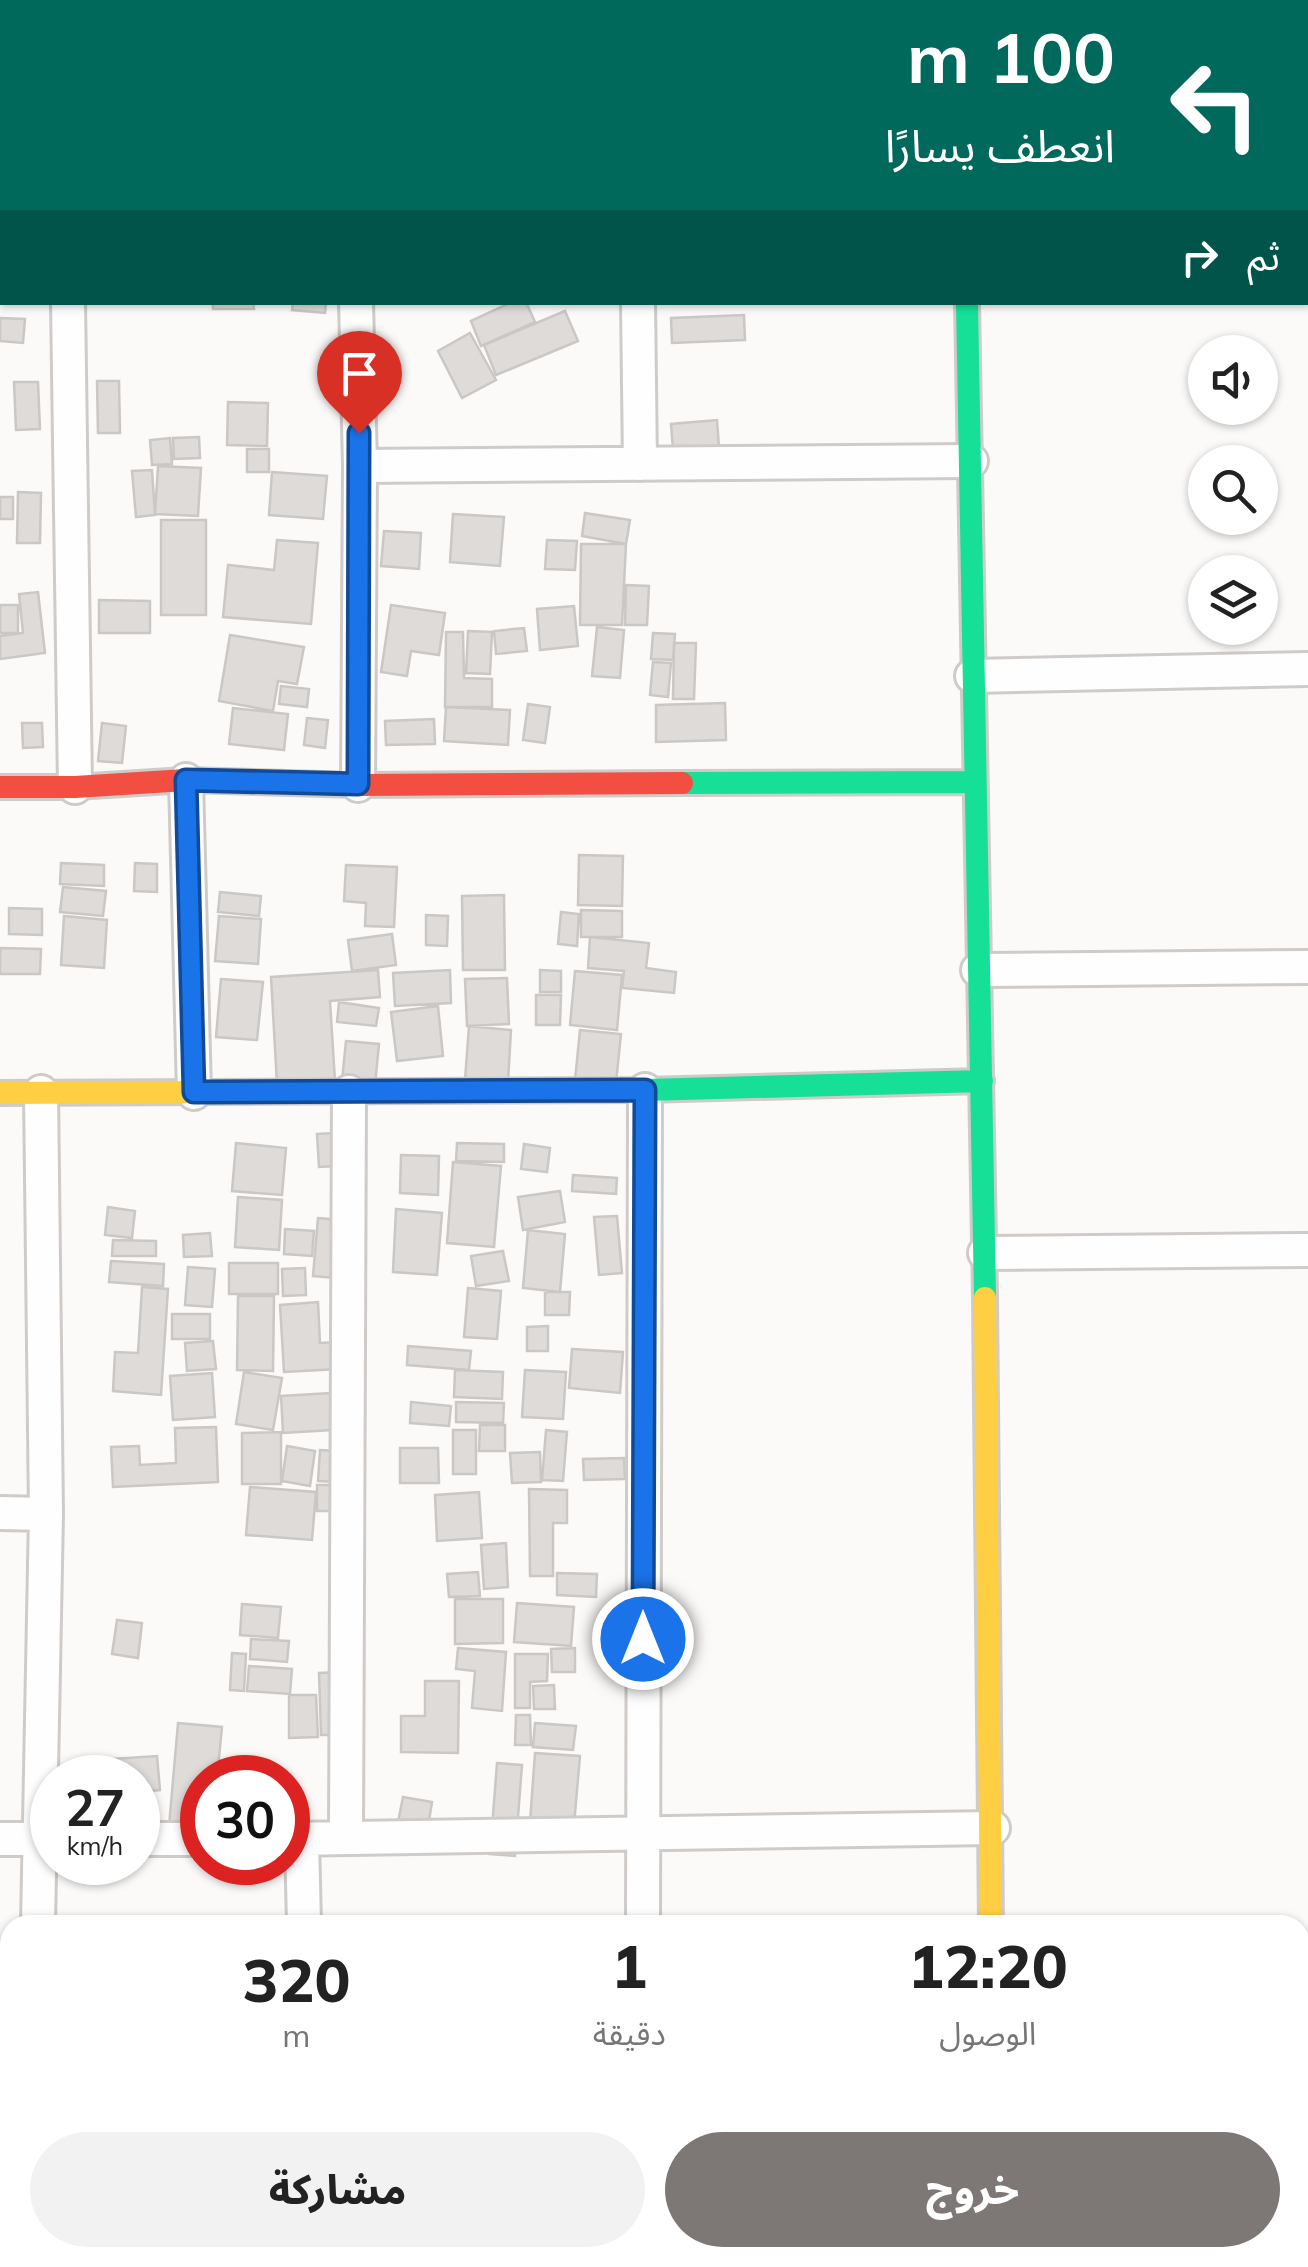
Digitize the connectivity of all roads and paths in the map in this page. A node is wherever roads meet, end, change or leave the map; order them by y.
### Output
1 (68, 305) edge
2 (356, 305) edge
3 (638, 305) edge
4 (966, 305) edge
5 (971, 461) junction
6 (640, 464) junction
7 (360, 466) junction
8 (1308, 669) edge
9 (972, 676) junction
10 (186, 780) junction
11 (975, 782) junction
12 (358, 784) junction
13 (0, 787) edge
14 (74, 787) junction
15 (1308, 967) edge
16 (978, 970) junction
17 (982, 1082) junction
18 (645, 1090) junction
19 (41, 1092) junction
20 (194, 1092) junction
21 (349, 1092) junction
22 (0, 1093) edge
23 (1308, 1250) edge
24 (985, 1253) junction
25 (0, 1513) edge
26 (46, 1514) junction
27 (46, 1755) edge
28 (993, 1828) junction
29 (642, 1835) junction
30 (346, 1838) junction
31 (0, 1839) edge
32 (30, 1839) edge
33 (310, 1839) edge
34 (42, 1885) edge
35 (300, 1885) edge
36 (39, 1915) edge
37 (303, 1915) edge
38 (643, 1915) edge
39 (992, 1915) edge

1 - 14 street
2 - 7 street
3 - 6 street
4 - 5 street
5 - 6 street
5 - 9 street
6 - 7 street
7 - 12 street
8 - 9 street
9 - 11 street
10 - 12 street
10 - 14 street
10 - 20 street
11 - 12 street
11 - 16 street
13 - 14 street
15 - 16 street
16 - 17 street
17 - 18 street
17 - 24 street
18 - 21 street
18 - 29 street
19 - 20 street
19 - 22 street
19 - 26 street
20 - 21 street
21 - 30 street
23 - 24 street
24 - 28 street
25 - 26 street
26 - 27 street
28 - 29 street
28 - 39 street
29 - 30 street
29 - 38 street
30 - 33 street
31 - 32 street
34 - 36 street
35 - 37 street

